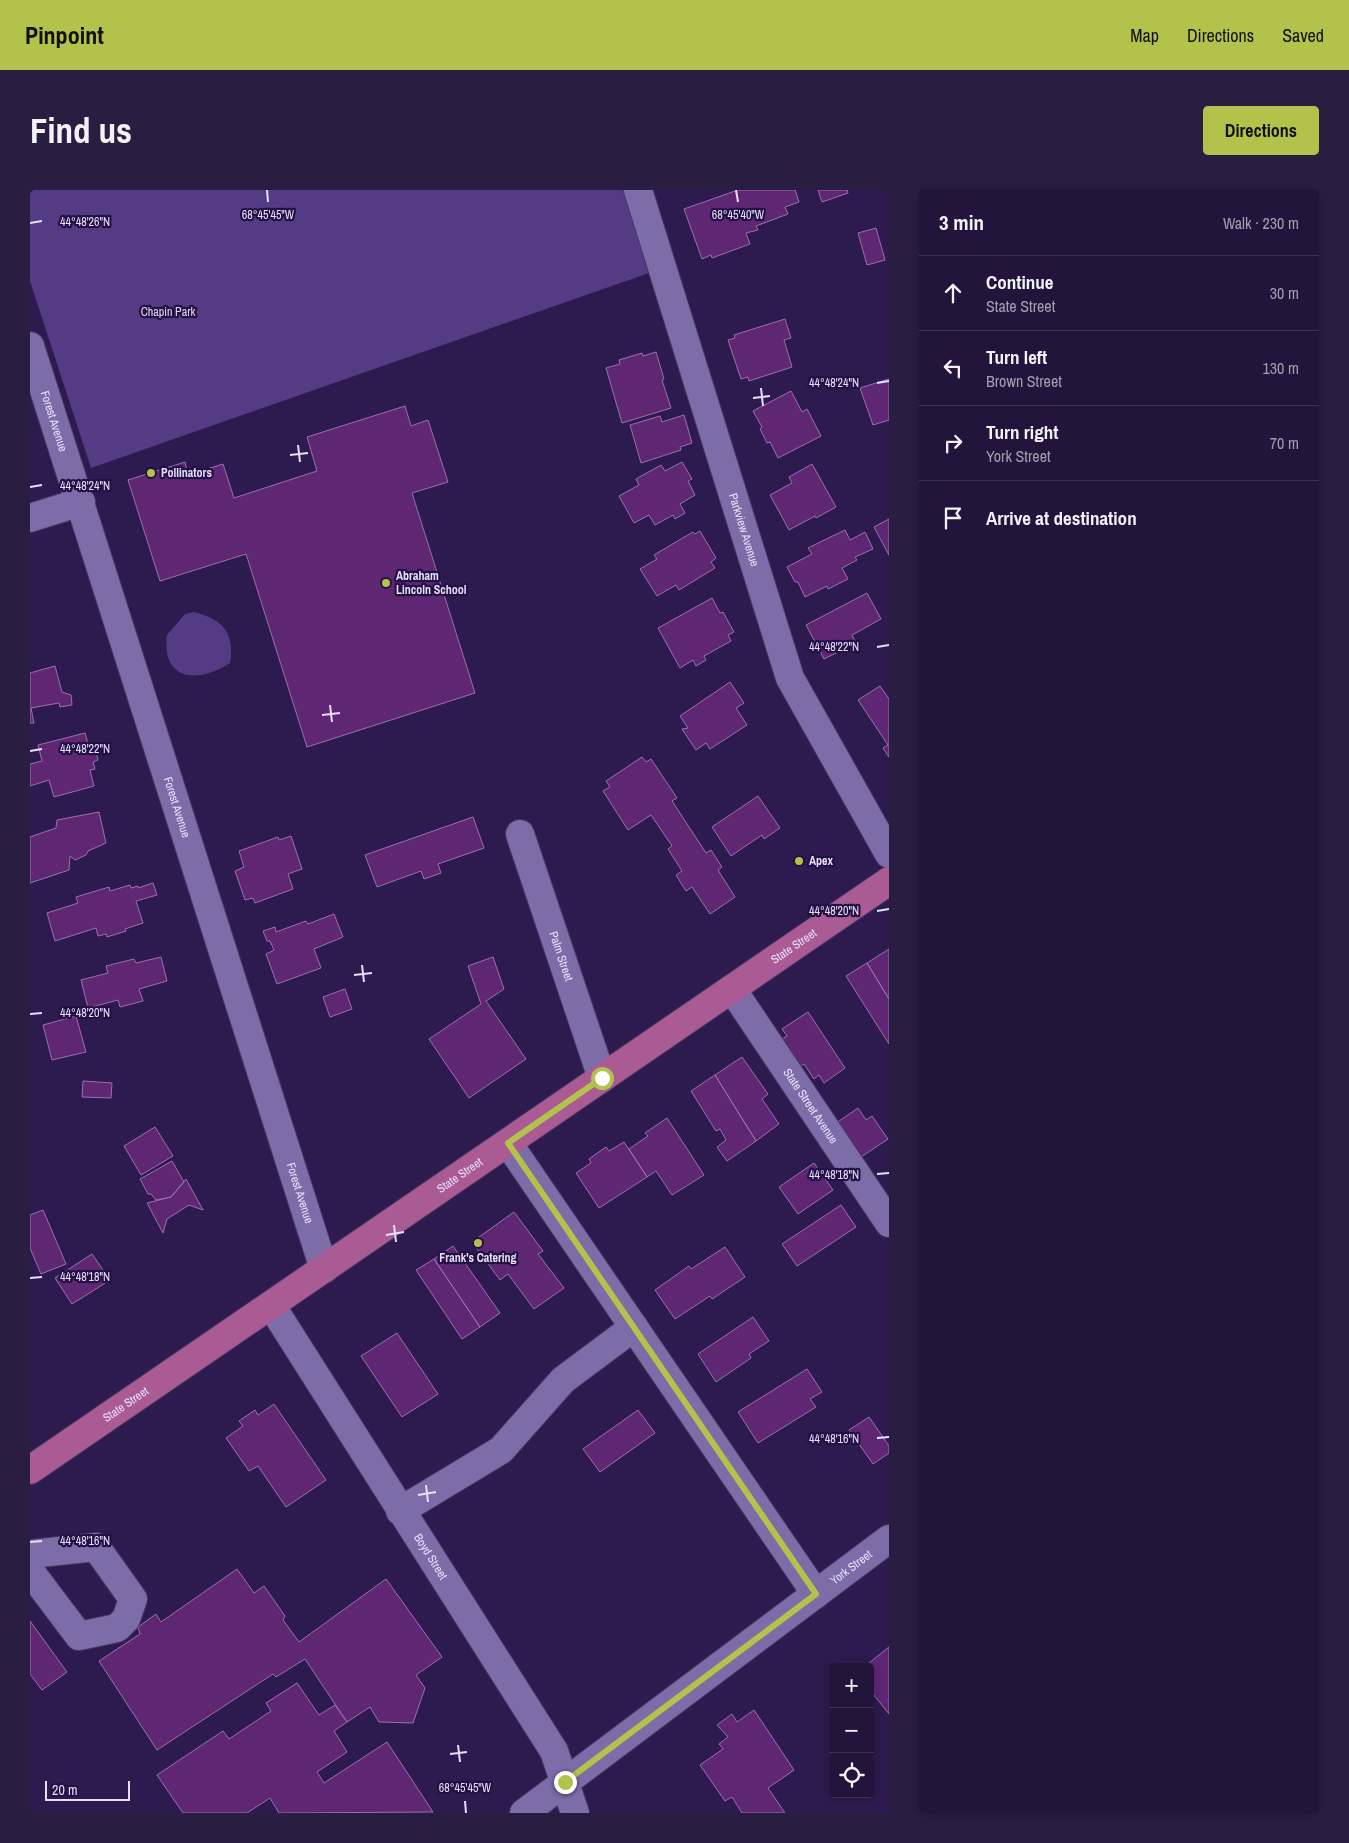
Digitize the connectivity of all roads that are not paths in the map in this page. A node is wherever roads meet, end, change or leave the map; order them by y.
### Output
1 (638, 190) edge
2 (30, 346) edge
3 (81, 502) junction
4 (30, 518) edge
5 (520, 834) dead end
6 (889, 854) edge
7 (889, 881) edge
8 (732, 989) junction
9 (602, 1078) junction
10 (508, 1143) junction
11 (889, 1223) edge
12 (324, 1269) junction
13 (270, 1305) junction
14 (634, 1327) junction
15 (30, 1470) edge
16 (400, 1511) junction
17 (889, 1539) edge
18 (30, 1554) edge
19 (30, 1571) edge
20 (816, 1594) junction
21 (565, 1782) junction
22 (524, 1813) edge
23 (575, 1813) edge

1 - 6 street, Parkview Avenue
2 - 3 street, Forest Avenue
3 - 4 street
3 - 12 street, Forest Avenue
5 - 9 street, Palm Street
7 - 8 main road, State Street
8 - 9 main road, State Street
8 - 11 street, State Street Avenue
9 - 10 main road, State Street
10 - 12 main road, State Street
10 - 14 street
12 - 13 main road, State Street
13 - 15 main road, State Street
13 - 16 street, Boyd Street
14 - 16 street
14 - 20 street
16 - 21 street, Boyd Street
17 - 20 street, York Street
18 - 19 street
20 - 21 street, York Street
21 - 22 street, York Street
21 - 23 street, Boyd Street

